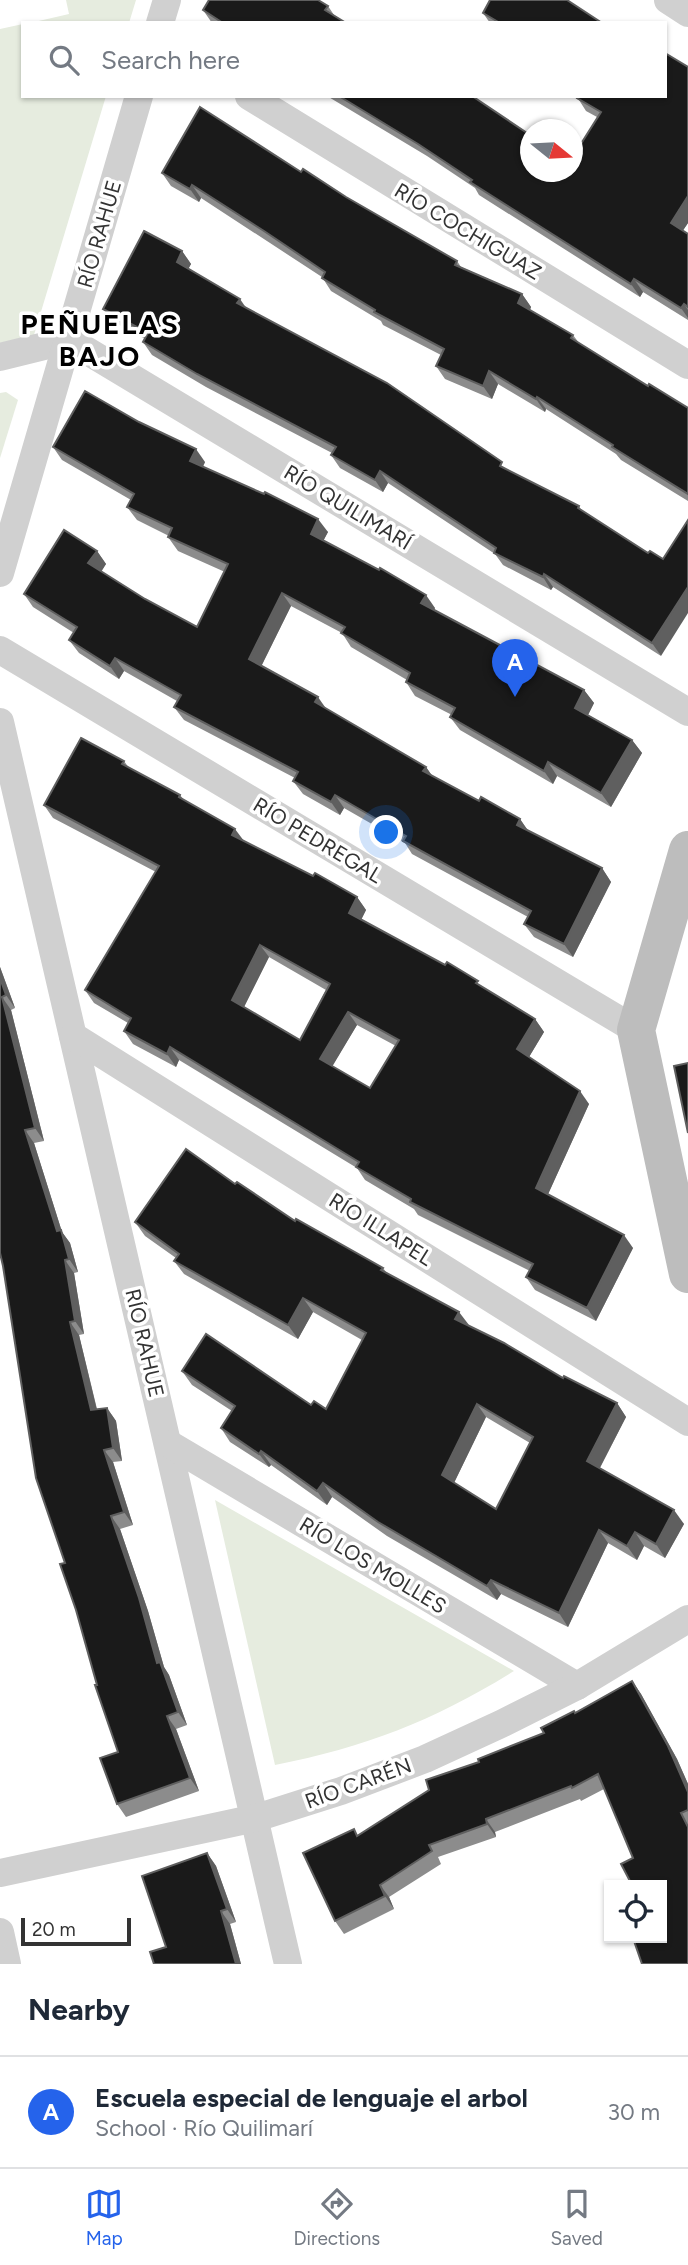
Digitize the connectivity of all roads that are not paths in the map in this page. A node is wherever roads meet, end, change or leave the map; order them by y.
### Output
1 (167, 0) edge
2 (668, 0) edge
3 (688, 13) edge
4 (161, 21) edge
5 (138, 98) edge
6 (252, 98) edge
7 (69, 340) junction
8 (0, 357) edge
9 (688, 365) edge
10 (0, 573) edge
11 (0, 650) edge
12 (688, 712) edge
13 (0, 722) edge
14 (688, 850) edge
15 (636, 1030) junction
16 (73, 1036) junction
17 (688, 1274) edge
18 (688, 1422) edge
19 (169, 1444) junction
20 (688, 1619) edge
21 (577, 1686) junction
22 (256, 1818) junction
23 (0, 1874) edge
24 (0, 1933) edge
25 (7, 1964) edge
26 (288, 1964) edge

1 - 4 street
2 - 3 street
5 - 7 street, RÍO RAHUE
6 - 9 street, RÍO COCHIGUAZ
7 - 8 street
7 - 10 street, RÍO RAHUE
7 - 12 street, RÍO QUILIMARÍ
11 - 15 street, RÍO PEDREGAL
13 - 16 street, RÍO RAHUE
14 - 15 main road
15 - 17 main road
16 - 18 street, RÍO ILLAPEL
16 - 19 street, RÍO RAHUE
19 - 21 street, RÍO LOS MOLLES
19 - 22 street, RÍO RAHUE
20 - 21 street, RÍO CARÉN
21 - 22 street, RÍO CARÉN
22 - 23 street, RÍO CARÉN
22 - 26 street, RÍO RAHUE
24 - 25 street

